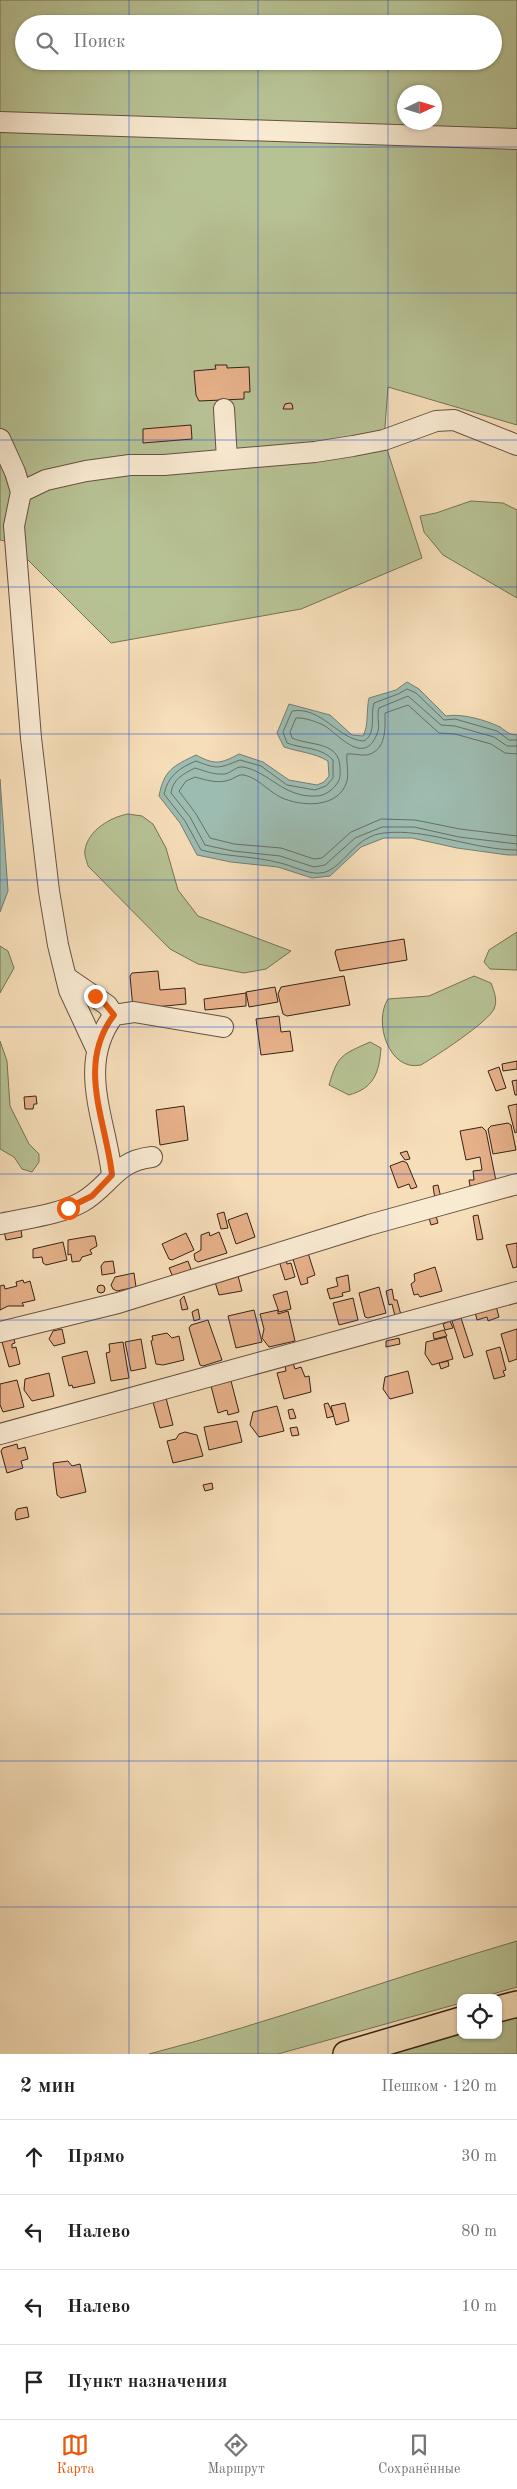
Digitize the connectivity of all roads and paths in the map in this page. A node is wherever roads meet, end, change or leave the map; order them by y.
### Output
1 (0, 122) edge
2 (517, 139) edge
3 (224, 409) dead end
4 (0, 439) edge
5 (517, 445) edge
6 (227, 459) junction
7 (21, 492) junction
8 (0, 510) edge
9 (14, 526) junction
10 (66, 977) junction
11 (114, 1015) junction
12 (223, 1027) dead end
13 (96, 1048) junction
14 (152, 1157) dead end
15 (112, 1175) junction
16 (517, 1184) edge
17 (0, 1224) edge
18 (517, 1292) edge
19 (1, 1330) edge
20 (0, 1434) edge
21 (517, 2004) edge
22 (502, 2008) edge
23 (457, 2021) edge
24 (346, 2054) edge

1 - 2 street
3 - 6 street
4 - 7 street
5 - 6 street
6 - 7 street
7 - 9 street
8 - 9 street
9 - 10 street
10 - 11 street
10 - 13 street
11 - 12 street
11 - 13 street
13 - 15 street
14 - 15 street
15 - 17 street
16 - 19 street
18 - 20 street
21 - 22 main road
23 - 24 main road

